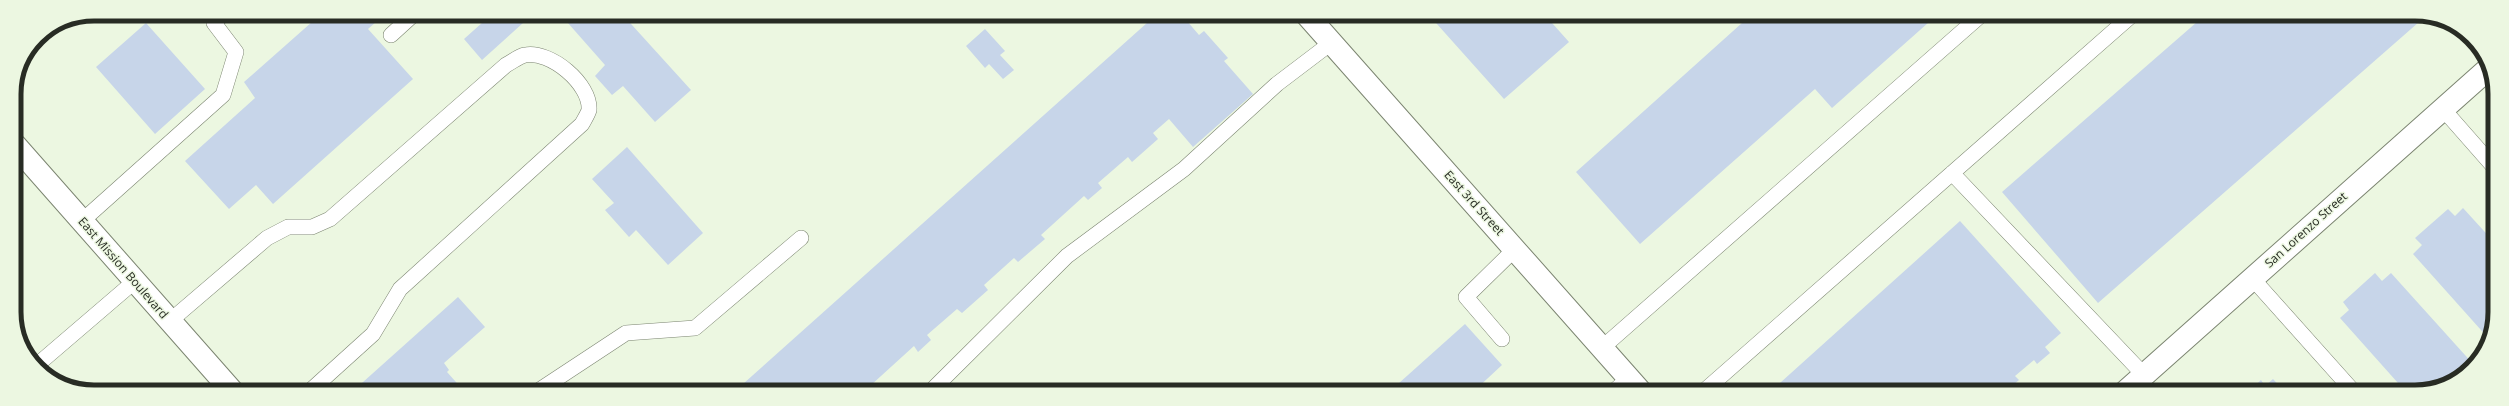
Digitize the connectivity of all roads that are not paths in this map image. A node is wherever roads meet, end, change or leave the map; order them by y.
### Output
1 (216, 21) edge
2 (406, 21) edge
3 (1312, 21) edge
4 (1973, 21) edge
5 (2125, 21) edge
6 (391, 35) dead end
7 (1331, 43) junction
8 (2485, 72) edge
9 (2442, 109) junction
10 (21, 152) edge
11 (2488, 160) edge
12 (1952, 173) junction
13 (82, 221) junction
14 (801, 238) dead end
15 (1516, 249) junction
16 (2252, 278) junction
17 (134, 281) junction
18 (170, 321) junction
19 (1502, 339) dead end
20 (1603, 347) junction
21 (41, 362) edge
22 (2144, 375) junction
23 (227, 385) edge
24 (317, 385) edge
25 (548, 385) edge
26 (937, 385) edge
27 (1635, 385) edge
28 (1711, 385) edge
29 (2133, 385) edge
30 (2348, 385) edge

1 - 13 lane
2 - 6 lane
3 - 7 street, East 3rd Street
4 - 20 lane
5 - 12 lane
7 - 15 street, East 3rd Street
7 - 26 lane
8 - 9 street, San Lorenzo Street
9 - 11 lane
9 - 16 street, San Lorenzo Street
10 - 13 street, East Mission Boulevard
12 - 22 lane
12 - 28 lane
13 - 17 street, East Mission Boulevard
14 - 25 lane
15 - 19 lane
15 - 20 street, East 3rd Street
16 - 22 street, San Lorenzo Street
16 - 30 lane
17 - 18 street, East Mission Boulevard
17 - 21 lane
18 - 23 street, East Mission Boulevard
18 - 24 lane
20 - 27 street, East 3rd Street
22 - 29 street, San Lorenzo Street

